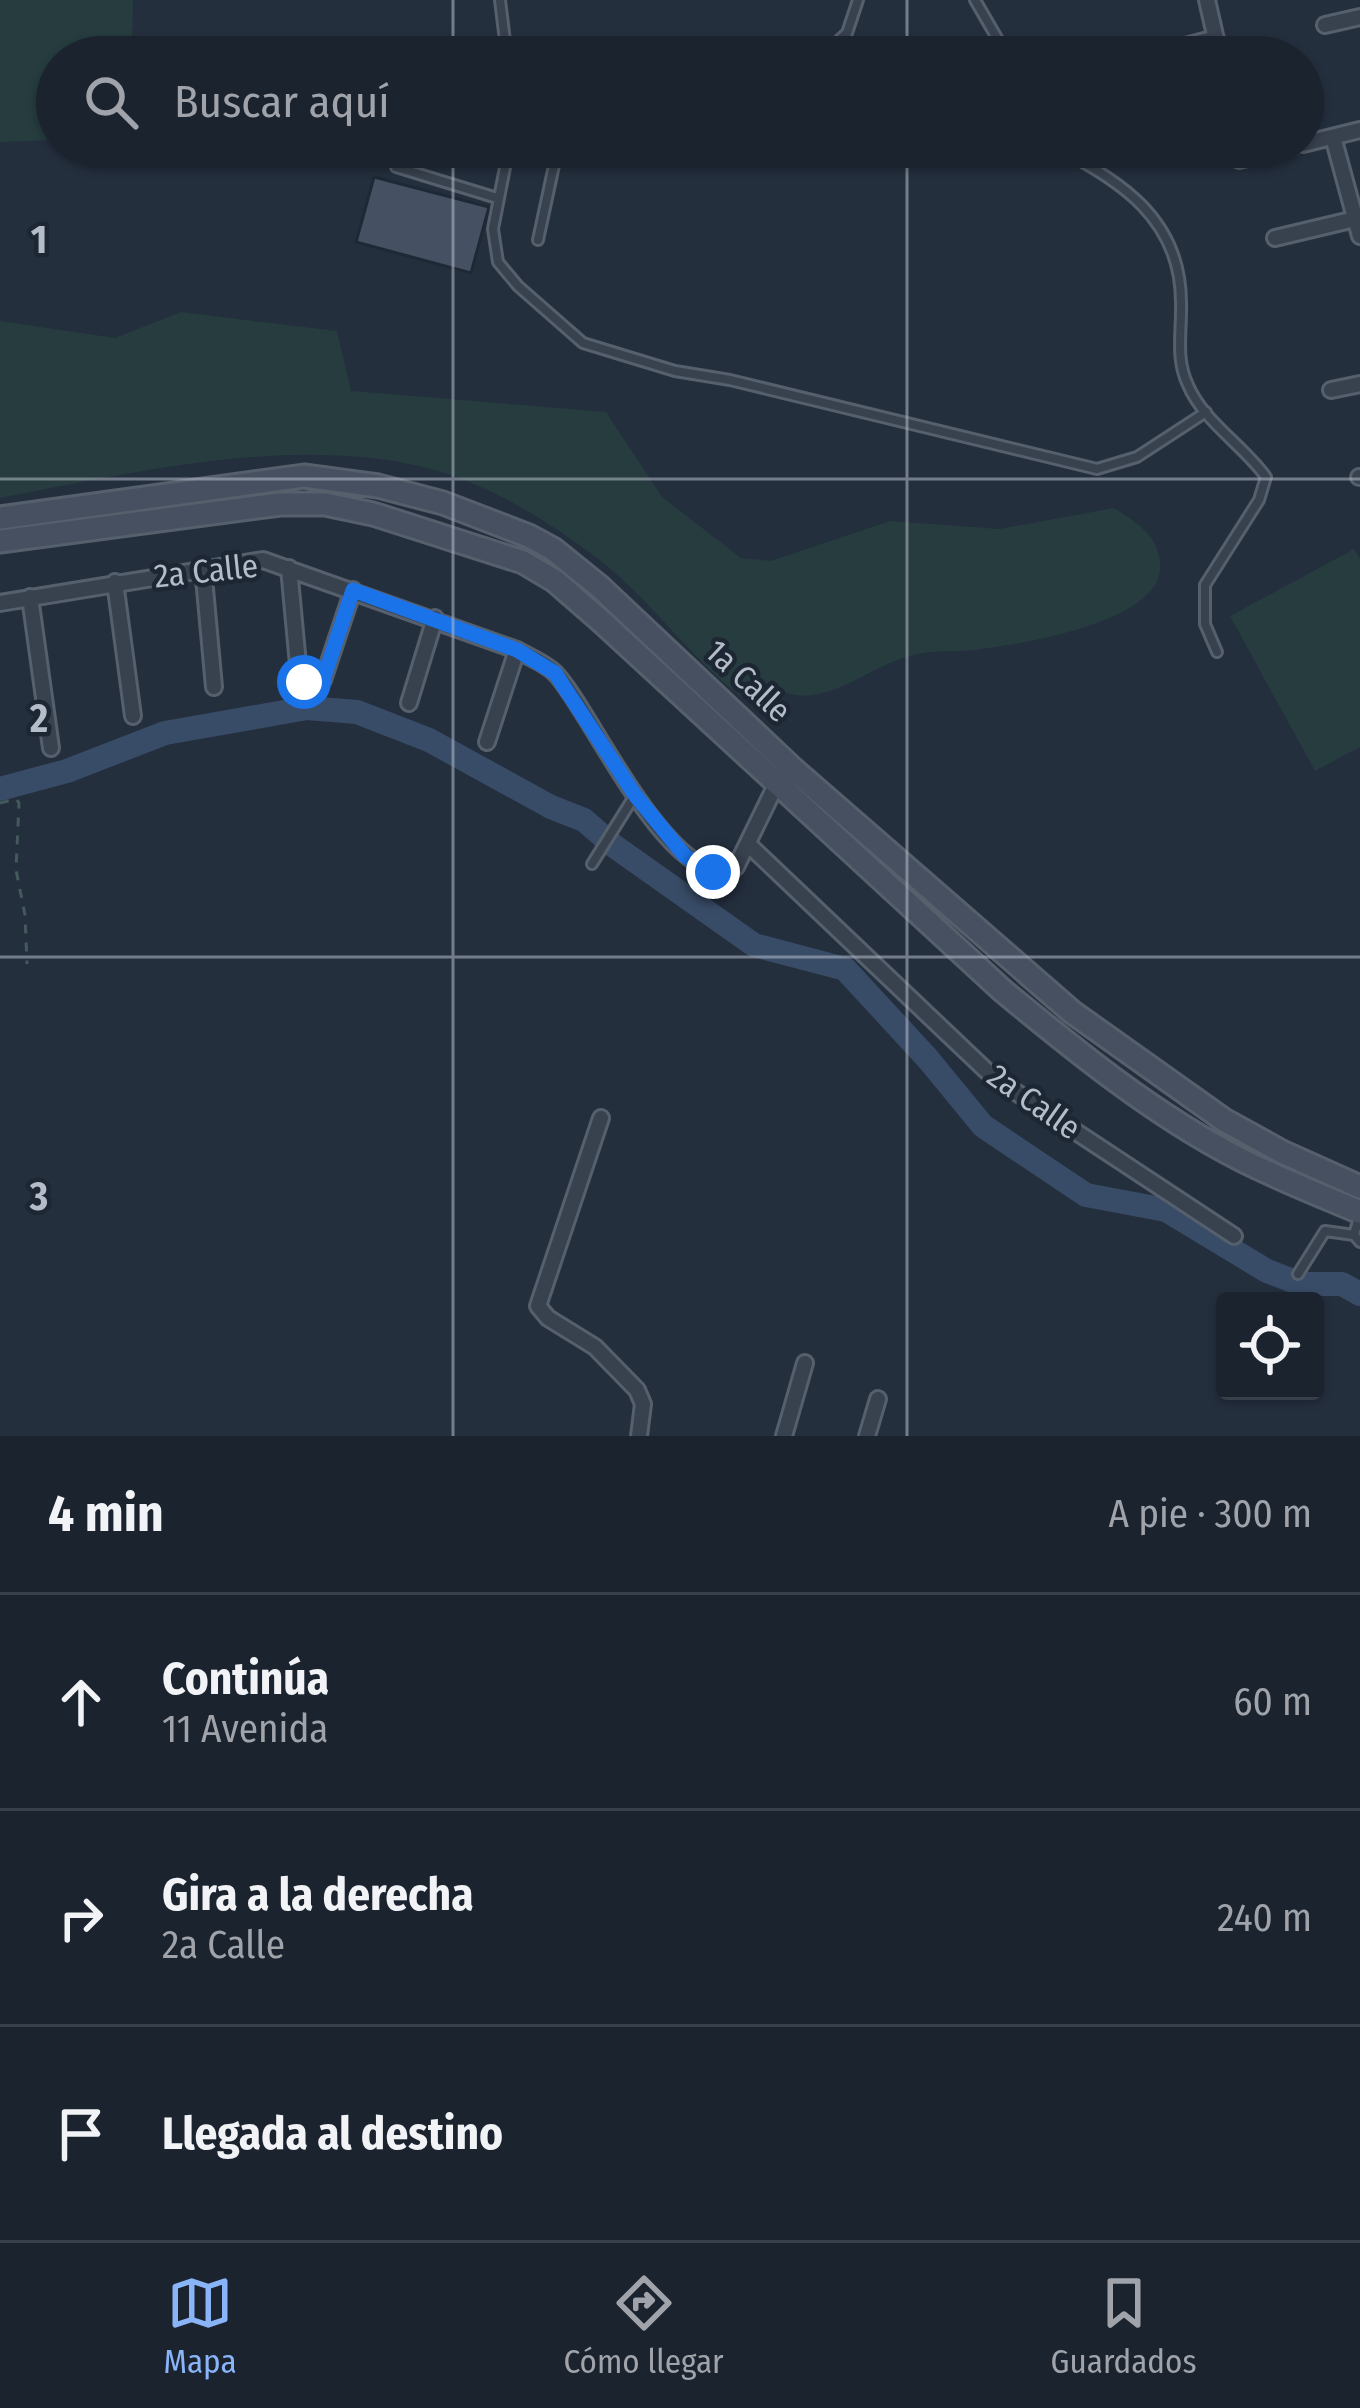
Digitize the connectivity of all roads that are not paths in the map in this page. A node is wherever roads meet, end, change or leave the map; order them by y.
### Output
1 (500, 0) edge
2 (858, 0) edge
3 (975, 0) edge
4 (1207, 0) edge
5 (1360, 16) edge
6 (1325, 25) dead end
7 (504, 36) edge
8 (844, 36) edge
9 (996, 36) edge
10 (1216, 36) edge
11 (1360, 130) edge
12 (1333, 137) junction
13 (1324, 139) edge
14 (399, 168) edge
15 (504, 168) edge
16 (553, 168) edge
17 (1092, 168) edge
18 (497, 198) junction
19 (1358, 226) edge
20 (1275, 238) dead end
21 (538, 240) dead end
22 (1360, 384) edge
23 (1331, 390) dead end
24 (1206, 412) junction
25 (0, 518) edge
26 (0, 541) edge
27 (203, 567) junction
28 (290, 568) junction
29 (115, 582) junction
30 (353, 590) junction
31 (30, 597) junction
32 (0, 603) edge
33 (435, 619) junction
34 (517, 650) junction
35 (1217, 652) dead end
36 (214, 687) dead end
37 (410, 703) dead end
38 (133, 716) dead end
39 (487, 742) dead end
40 (51, 748) dead end
41 (776, 785) junction
42 (635, 795) junction
43 (749, 845) junction
44 (592, 864) dead end
45 (601, 1118) dead end
46 (1360, 1187) edge
47 (1360, 1212) edge
48 (1234, 1236) dead end
49 (1357, 1238) edge
50 (1298, 1274) dead end
51 (806, 1363) dead end
52 (878, 1399) dead end
53 (638, 1436) edge
54 (784, 1436) edge
55 (867, 1436) edge

1 - 7 lane
2 - 8 lane
3 - 9 lane
4 - 10 street
5 - 6 street
11 - 12 street
12 - 13 street
12 - 19 street
14 - 18 lane
15 - 18 lane
16 - 21 lane
17 - 24 lane
18 - 24 lane
19 - 20 street
22 - 23 street
24 - 35 lane
25 - 46 main road, 1a Calle
26 - 41 main road, 1a Calle
27 - 28 street, 2a Calle
27 - 29 street, 2a Calle
27 - 36 street
28 - 30 street, 2a Calle
28 - 30 street
29 - 31 street, 2a Calle
29 - 38 street
30 - 33 street, 2a Calle
31 - 32 street, 2a Calle
31 - 40 street
33 - 34 street, 2a Calle
33 - 37 street
34 - 39 street
34 - 42 street, 2a Calle
41 - 43 street
41 - 47 main road, 1a Calle
42 - 43 street, 2a Calle
42 - 44 lane
43 - 48 street, 2a Calle
45 - 53 street
47 - 49 lane
49 - 50 lane
51 - 54 street
52 - 55 street

